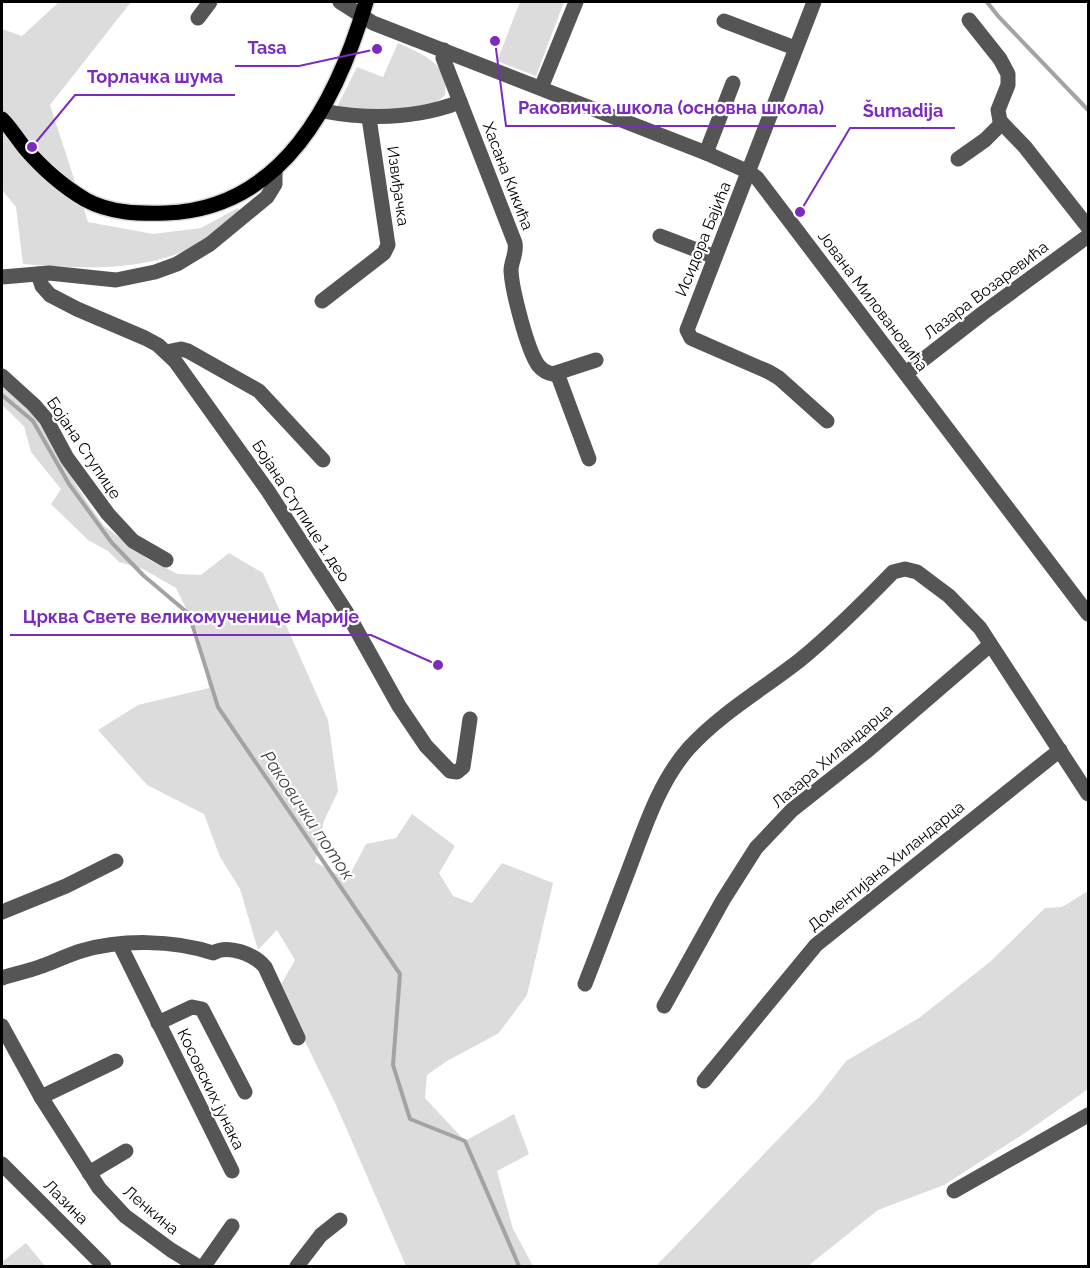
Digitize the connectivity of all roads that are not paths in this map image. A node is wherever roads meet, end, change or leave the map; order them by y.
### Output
1 (210, 2) edge
2 (340, 2) edge
3 (366, 2) edge
4 (576, 2) edge
5 (814, 2) edge
6 (362, 17) junction
7 (198, 18) dead end
8 (969, 20) dead end
9 (724, 21) dead end
10 (795, 48) junction
11 (444, 50) junction
12 (733, 83) dead end
13 (541, 88) junction
14 (460, 102) junction
15 (323, 111) junction
16 (369, 118) junction
17 (2, 119) edge
18 (1002, 123) junction
19 (706, 153) junction
20 (958, 159) dead end
21 (275, 171) junction
22 (749, 172) junction
23 (1089, 227) edge
24 (660, 236) dead end
25 (1089, 236) edge
26 (715, 257) junction
27 (38, 274) junction
28 (2, 277) edge
29 (322, 301) dead end
30 (166, 352) junction
31 (596, 360) dead end
32 (557, 373) junction
33 (906, 373) junction
34 (2, 376) edge
35 (827, 422) dead end
36 (589, 459) dead end
37 (323, 460) dead end
38 (166, 560) dead end
39 (1089, 614) edge
40 (990, 645) junction
41 (470, 719) dead end
42 (1060, 750) junction
43 (1089, 794) edge
44 (116, 861) dead end
45 (2, 912) edge
46 (120, 945) junction
47 (2, 978) edge
48 (585, 984) dead end
49 (664, 1006) dead end
50 (158, 1023) junction
51 (3, 1034) edge
52 (298, 1038) dead end
53 (116, 1061) dead end
54 (704, 1081) dead end
55 (245, 1092) dead end
56 (41, 1096) junction
57 (1089, 1115) edge
58 (126, 1151) dead end
59 (2, 1164) edge
60 (232, 1171) dead end
61 (89, 1173) junction
62 (954, 1191) dead end
63 (340, 1220) dead end
64 (232, 1226) dead end
65 (104, 1266) edge
66 (197, 1266) edge
67 (204, 1266) edge
68 (297, 1266) edge

1 - 7 street
2 - 6 street, Јована Миловановића
3 - 6 main road
4 - 13 street
5 - 10 street, Исидора Бајића
6 - 11 street, Јована Миловановића
6 - 15 main road
8 - 18 street
9 - 10 street
10 - 22 street, Исидора Бајића
11 - 13 street, Јована Миловановића
11 - 14 street, Хасана Кикића
12 - 19 street
13 - 19 street, Јована Миловановића
14 - 16 street
14 - 32 street, Хасана Кикића
15 - 16 street
15 - 21 main road
16 - 29 street, Извиђачка
17 - 21 main road
18 - 20 street
18 - 23 street
19 - 22 street, Јована Миловановића
21 - 27 street
22 - 26 street, Исидора Бајића
22 - 33 street, Јована Миловановића
24 - 26 street
25 - 33 street, Лазара Возаревића
26 - 35 street, Исидора Бајића
27 - 28 street
27 - 30 street, Бојана Ступице 1. део
30 - 37 street
30 - 41 street, Бојана Ступице 1. део
31 - 32 street
32 - 36 street
33 - 39 street, Јована Миловановића
34 - 38 street, Бојана Ступице
40 - 42 street
40 - 48 street
40 - 49 street, Лазара Хиландарца
42 - 43 street
42 - 54 street, Доментијана Хиландарца
44 - 45 street
46 - 47 street
46 - 50 street, Косовских јунака
46 - 52 street
50 - 55 street, Косовских јунака
50 - 60 street, Косовских јунака
51 - 56 street, Ленкина
53 - 56 street
56 - 61 street, Ленкина
57 - 62 street
58 - 61 street
59 - 65 street, Лазина
61 - 66 street, Ленкина
63 - 68 street
64 - 67 street

